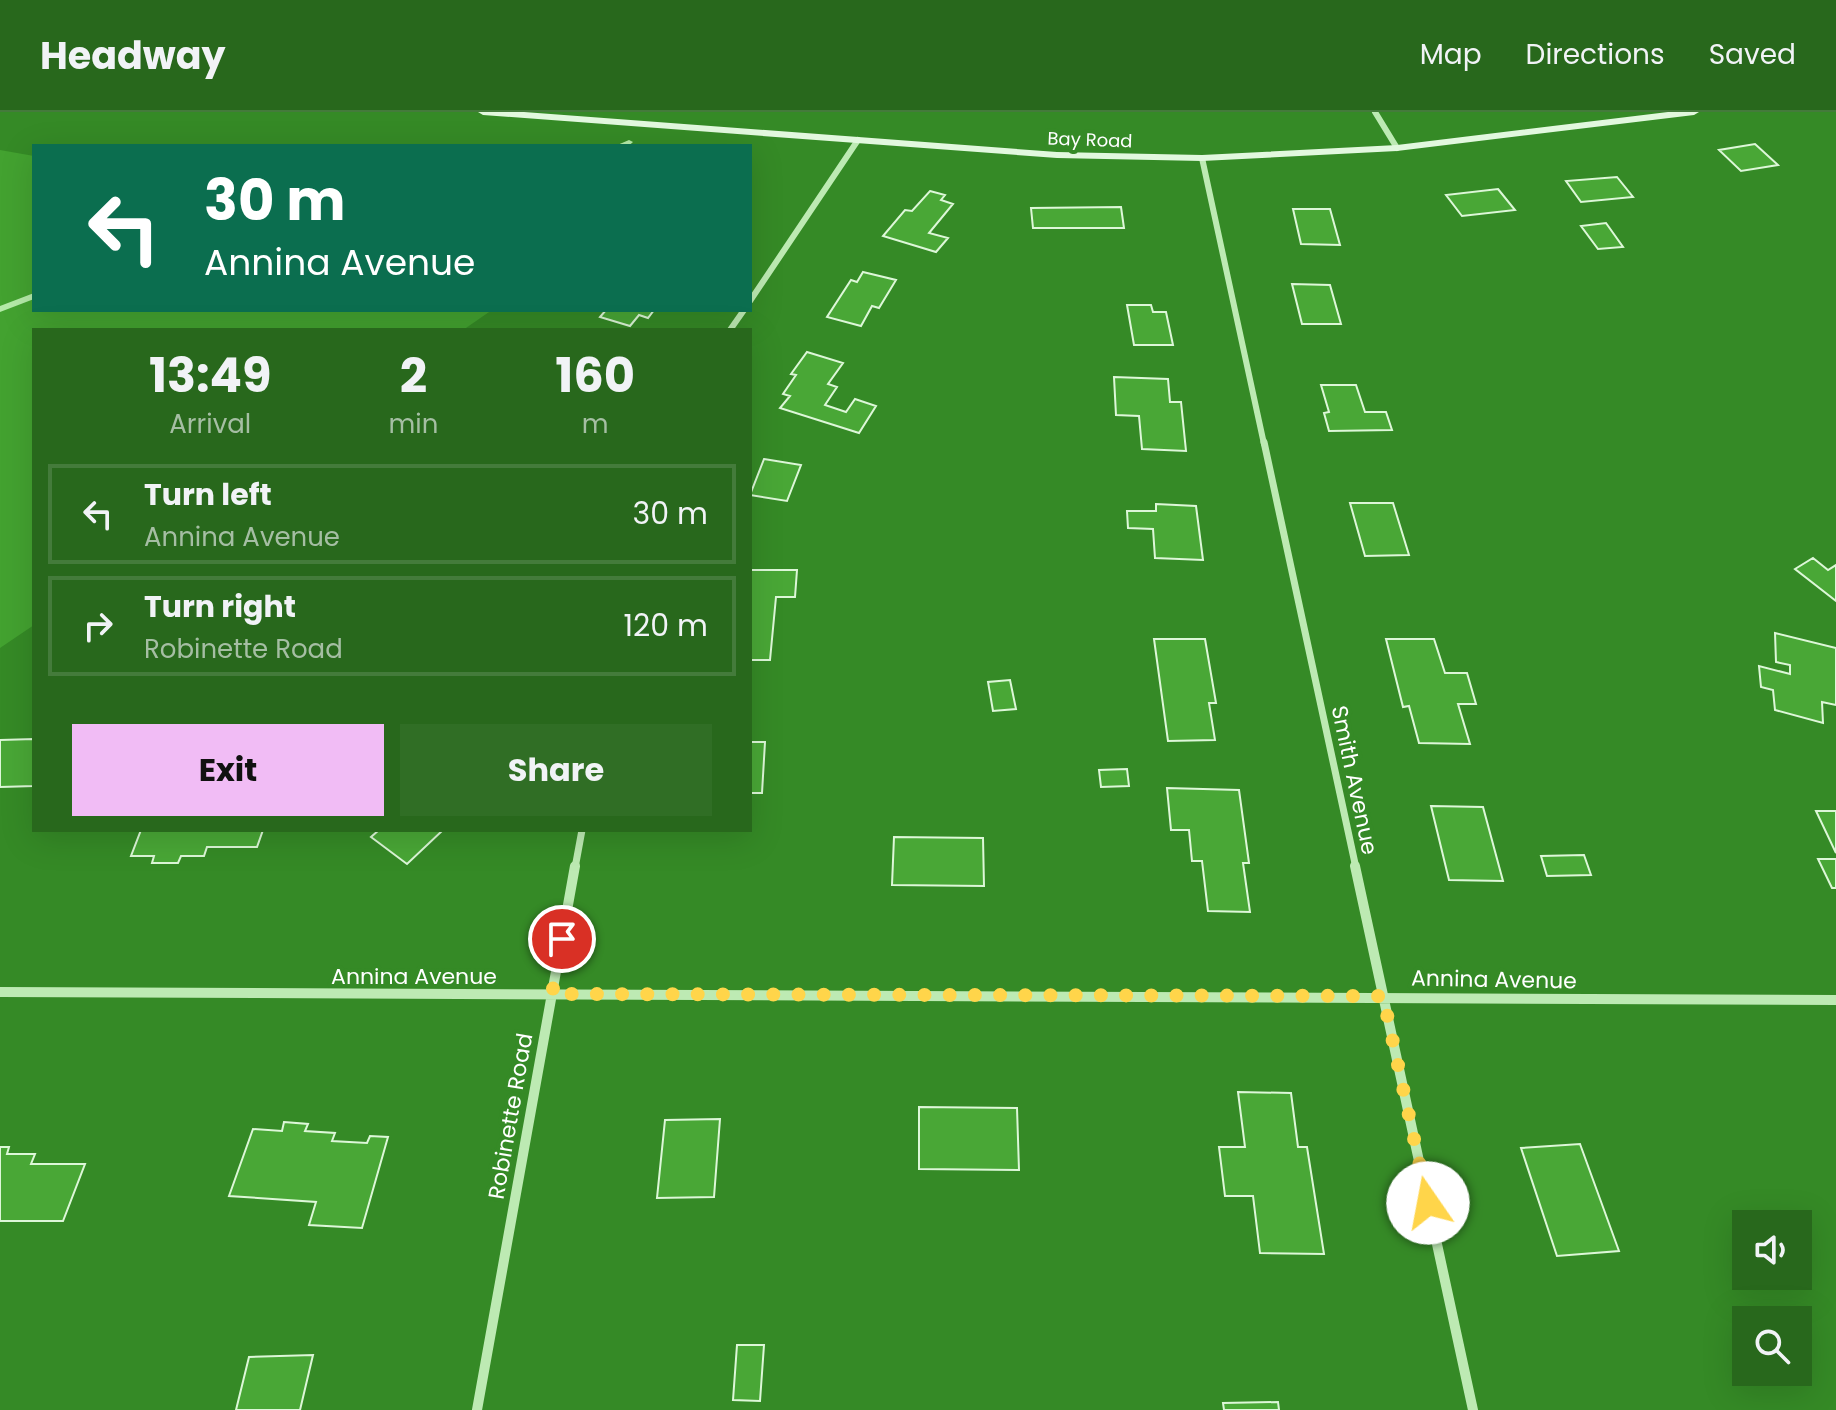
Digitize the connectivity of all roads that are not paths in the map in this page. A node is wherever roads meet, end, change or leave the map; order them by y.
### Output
1 (483, 112) edge
2 (1375, 112) edge
3 (1694, 112) edge
4 (858, 140) junction
5 (1397, 148) junction
6 (1202, 158) junction
7 (752, 298) edge
8 (582, 832) edge
9 (0, 992) edge
10 (552, 994) junction
11 (1383, 996) junction
12 (1836, 1000) edge
13 (477, 1410) edge
14 (1473, 1410) edge

1 - 4 main road, Bay Road
2 - 5 street
3 - 5 main road, Bay Road
4 - 6 main road, Bay Road
4 - 7 street
5 - 6 main road, Bay Road
6 - 11 street, Smith Avenue
8 - 10 street, Robinette Road
9 - 10 street, Annina Avenue
10 - 11 street, Annina Avenue
10 - 13 street, Robinette Road
11 - 12 street, Annina Avenue
11 - 14 street, Smith Avenue

